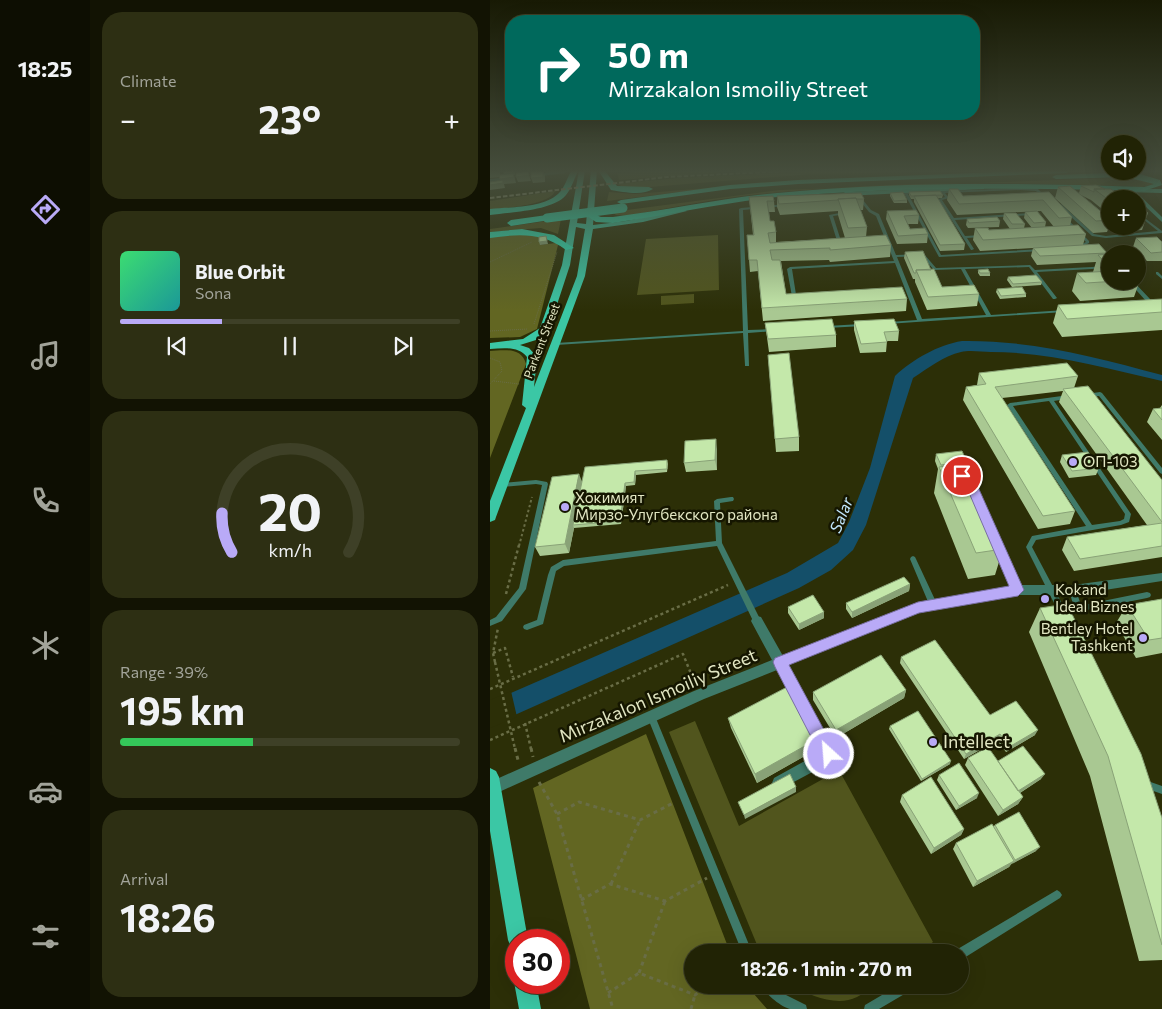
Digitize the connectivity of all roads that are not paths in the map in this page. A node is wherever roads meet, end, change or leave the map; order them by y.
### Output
1 (523, 217) edge
2 (535, 217) edge
3 (573, 217) edge
4 (591, 217) edge
5 (593, 217) edge
6 (628, 217) edge
7 (653, 217) edge
8 (741, 217) edge
9 (832, 217) edge
10 (878, 217) edge
11 (919, 217) edge
12 (985, 217) edge
13 (1064, 217) edge
14 (1074, 217) edge
15 (952, 219) joint
16 (490, 220) edge
17 (1146, 220) edge
18 (572, 224) junction
19 (611, 225) junction
20 (490, 226) edge
21 (589, 227) junction
22 (1162, 232) edge
23 (1146, 233) edge
24 (490, 235) edge
25 (1126, 235) edge
26 (991, 236) edge
27 (964, 237) junction
28 (890, 245) junction
29 (587, 246) junction
30 (881, 246) edge
31 (569, 248) junction
32 (832, 248) edge
33 (972, 249) dead end
34 (894, 256) junction
35 (940, 256) joint
36 (896, 262) junction
37 (1101, 267) edge
38 (962, 268) junction
39 (1034, 271) junction
40 (1157, 273) dead end
41 (1162, 278) edge
42 (1139, 290) edge
43 (901, 296) edge
44 (910, 296) junction
45 (1055, 298) dead end
46 (1148, 300) edge
47 (798, 303) edge
48 (1155, 305) edge
49 (1145, 306) edge
50 (1067, 311) edge
51 (988, 316) junction
52 (920, 321) junction
53 (881, 323) edge
54 (871, 324) edge
55 (822, 327) edge
56 (782, 330) edge
57 (556, 344) junction
58 (490, 346) edge
59 (747, 364) dead end
60 (1050, 399) junction
61 (524, 427) junction
62 (1162, 472) edge
63 (501, 485) junction
64 (731, 499) dead end
65 (490, 516) edge
66 (1090, 528) junction
67 (995, 538) edge
68 (719, 543) junction
69 (913, 559) dead end
70 (1162, 578) edge
71 (1018, 590) junction
72 (1051, 590) junction
73 (1073, 590) junction
74 (1147, 595) dead end
75 (934, 604) junction
76 (757, 621) joint
77 (1068, 622) edge
78 (490, 623) edge
79 (526, 627) dead end
80 (780, 662) junction
81 (651, 716) junction
82 (491, 783) edge
83 (1145, 785) edge
84 (771, 788) edge
85 (1162, 790) edge
86 (1057, 895) dead end
87 (516, 929) edge
88 (744, 944) edge
89 (969, 949) edge
90 (527, 994) edge
91 (776, 994) edge
92 (894, 994) edge
93 (530, 1009) edge
94 (802, 1009) edge
95 (869, 1009) edge

1 - 16 highway
2 - 20 highway
3 - 18 main road, Parkent Street
4 - 21 main road, Parkent Street
5 - 6 highway
7 - 19 main road
8 - 59 lane
9 - 32 lane
10 - 28 lane
11 - 35 lane
12 - 15 lane
13 - 35 lane
14 - 25 lane
15 - 27 lane
17 - 22 lane
18 - 21 main road
18 - 31 main road, Parkent Street
19 - 21 main road
19 - 29 main road
21 - 29 main road, Parkent Street
22 - 23 lane
24 - 31 highway
26 - 27 lane
27 - 33 lane
28 - 30 lane
28 - 34 lane
29 - 57 main road, Parkent Street
31 - 58 main road, Parkent Street
34 - 36 lane
34 - 38 lane
36 - 44 lane
36 - 47 lane
37 - 39 lane
38 - 39 lane
38 - 51 lane
39 - 45 lane
40 - 41 lane
42 - 46 lane
43 - 44 lane
44 - 52 lane
48 - 49 lane
50 - 51 lane
51 - 52 lane
52 - 53 lane
54 - 55 lane
56 - 57 lane
57 - 61 main road, Parkent Street
58 - 61 main road
60 - 62 lane
60 - 66 lane
60 - 66 lane
61 - 63 main road, Parkent Street
63 - 65 main road, Parkent Street
63 - 78 lane
64 - 68 lane
66 - 72 lane
67 - 71 lane
68 - 76 lane
68 - 79 lane
69 - 75 lane
70 - 73 street, Mirzakalon Ismoiliy Street
71 - 72 street, Mirzakalon Ismoiliy Street
71 - 75 street, Mirzakalon Ismoiliy Street
72 - 73 street, Mirzakalon Ismoiliy Street
72 - 77 lane
73 - 74 lane
75 - 80 street, Mirzakalon Ismoiliy Street
76 - 80 street
80 - 81 street, Mirzakalon Ismoiliy Street
80 - 84 street
81 - 82 street, Mirzakalon Ismoiliy Street
81 - 88 lane
82 - 87 main road
83 - 85 lane
86 - 89 lane
90 - 93 main road
91 - 94 lane
92 - 95 lane

